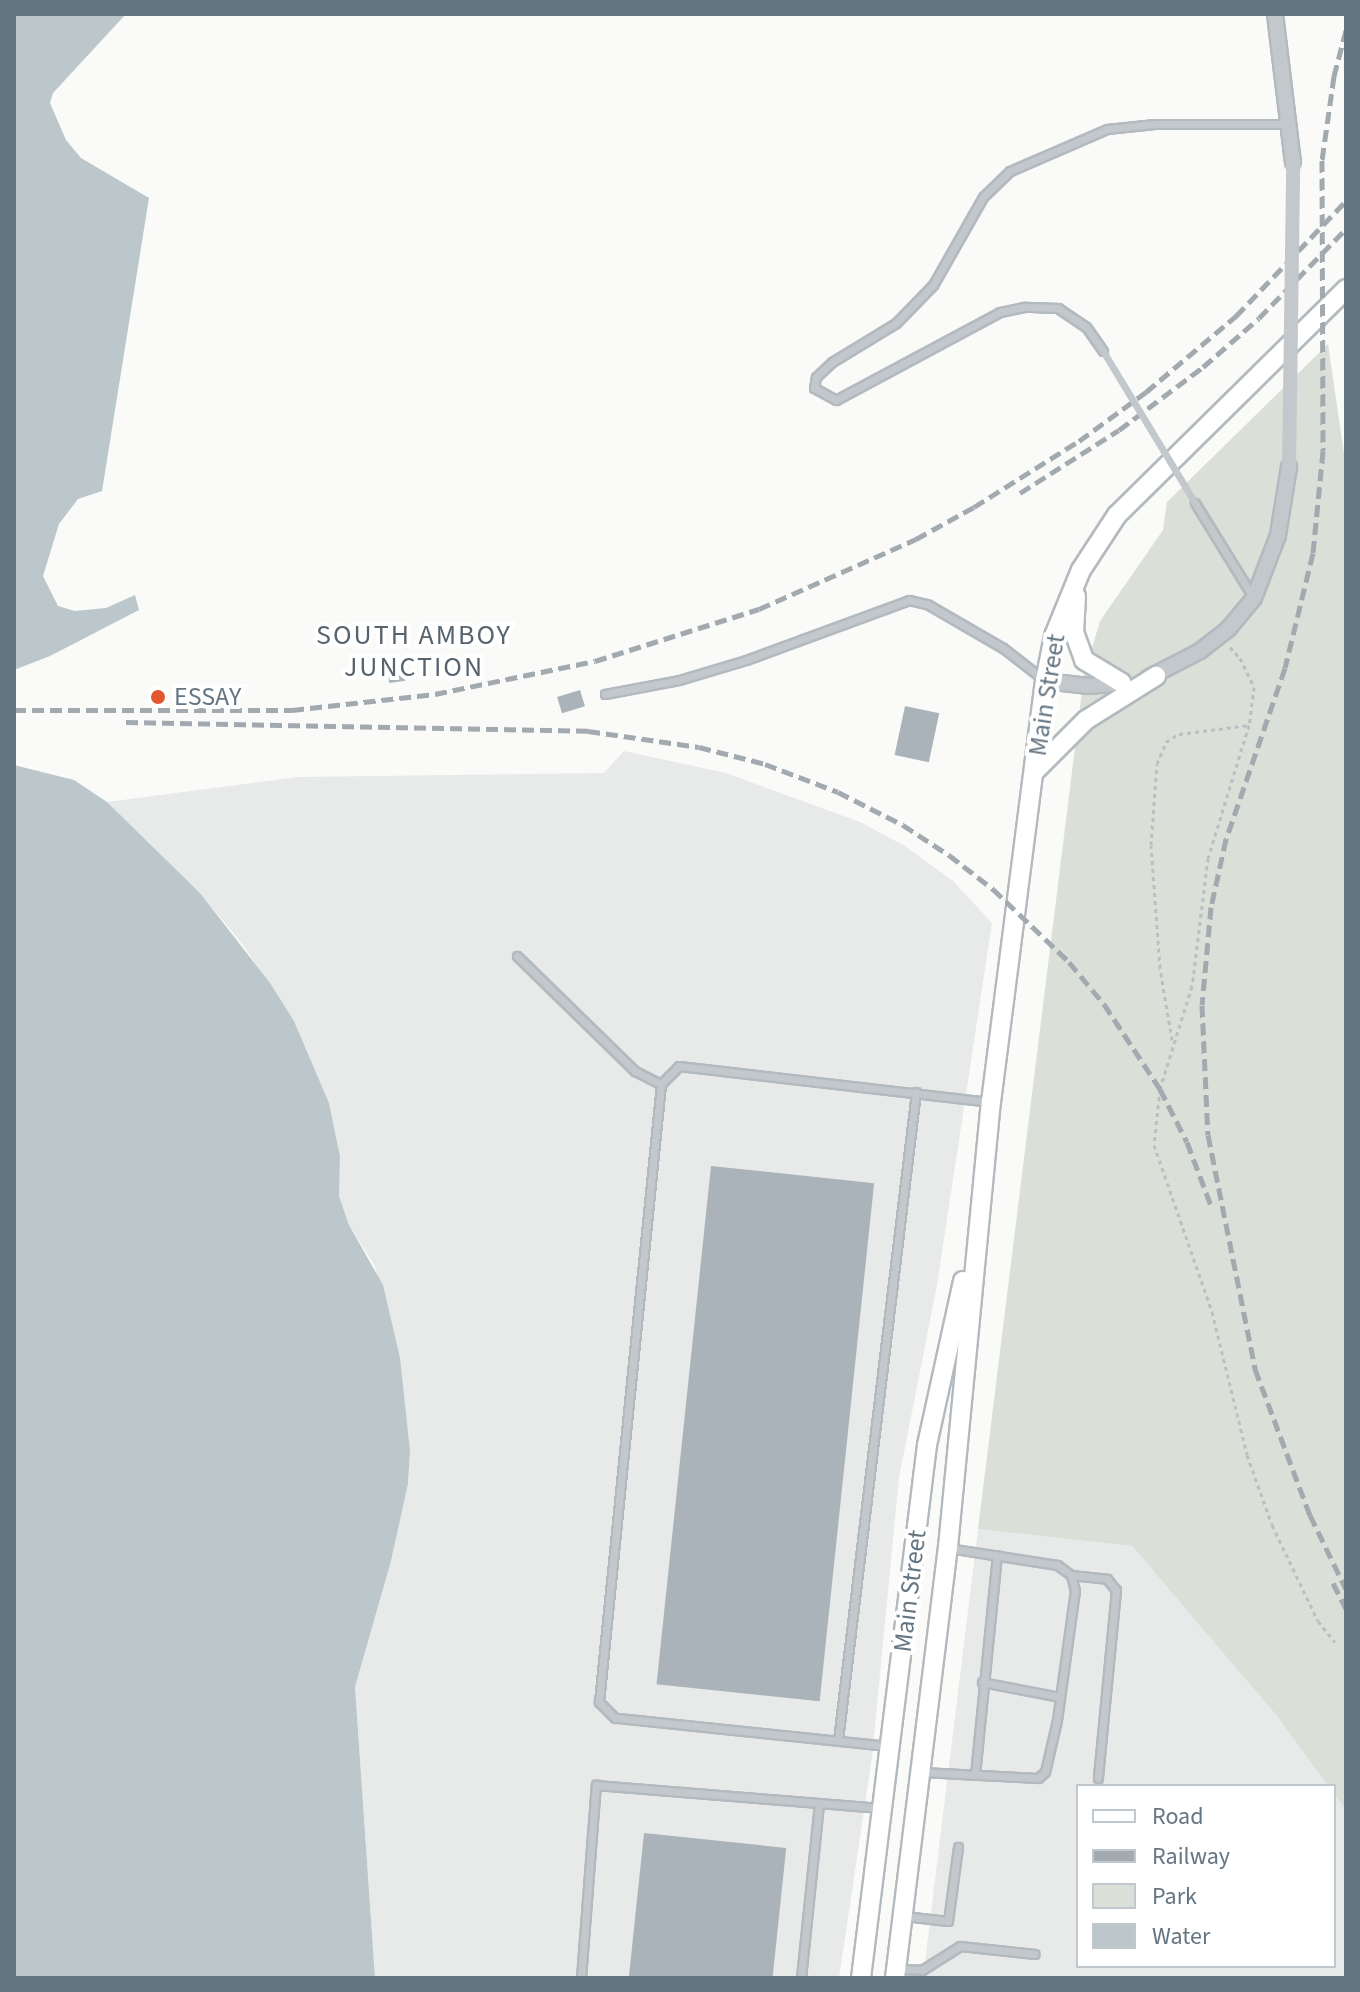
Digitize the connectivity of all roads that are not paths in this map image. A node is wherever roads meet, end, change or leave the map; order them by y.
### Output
1 (1275, 14) edge
2 (1289, 124) junction
3 (1346, 289) edge
4 (1081, 570) junction
5 (1254, 598) junction
6 (1156, 676) junction
7 (1045, 681) junction
8 (1122, 683) junction
9 (605, 694) dead end
10 (1034, 772) junction
11 (517, 956) dead end
12 (661, 1084) junction
13 (916, 1092) junction
14 (991, 1102) junction
15 (979, 1208) junction
16 (948, 1547) junction
17 (997, 1555) junction
18 (1071, 1575) junction
19 (982, 1682) junction
20 (1060, 1697) junction
21 (838, 1740) junction
22 (892, 1746) junction
23 (920, 1772) junction
24 (975, 1775) junction
25 (1098, 1778) dead end
26 (819, 1804) junction
27 (882, 1809) junction
28 (958, 1847) dead end
29 (902, 1915) junction
30 (1035, 1954) dead end
31 (895, 1974) edge
32 (581, 1978) edge
33 (801, 1978) edge
34 (861, 1978) edge

1 - 2 street
2 - 5 street, bridge
2 - 5 lane, bridge
3 - 4 main road, Main Street
4 - 7 main road, Main Street
4 - 8 main road
5 - 6 street
6 - 8 street
6 - 10 main road
7 - 8 street
7 - 9 lane
7 - 10 main road, Main Street
10 - 14 main road, Main Street
11 - 12 lane
12 - 13 lane
12 - 21 lane
13 - 14 lane
13 - 21 lane
14 - 15 main road, Main Street
15 - 16 main road, Main Street
15 - 22 main road, Main Street
16 - 17 lane
16 - 23 main road, Main Street
17 - 18 lane
17 - 19 lane
18 - 20 lane
18 - 25 lane
19 - 20 lane
19 - 24 lane
20 - 24 lane
21 - 22 lane
22 - 27 main road, Main Street
23 - 24 lane
23 - 29 main road, Main Street
26 - 27 lane
26 - 32 lane
26 - 33 lane
27 - 34 main road, Main Street
28 - 29 lane
29 - 31 main road, Main Street
30 - 31 lane

